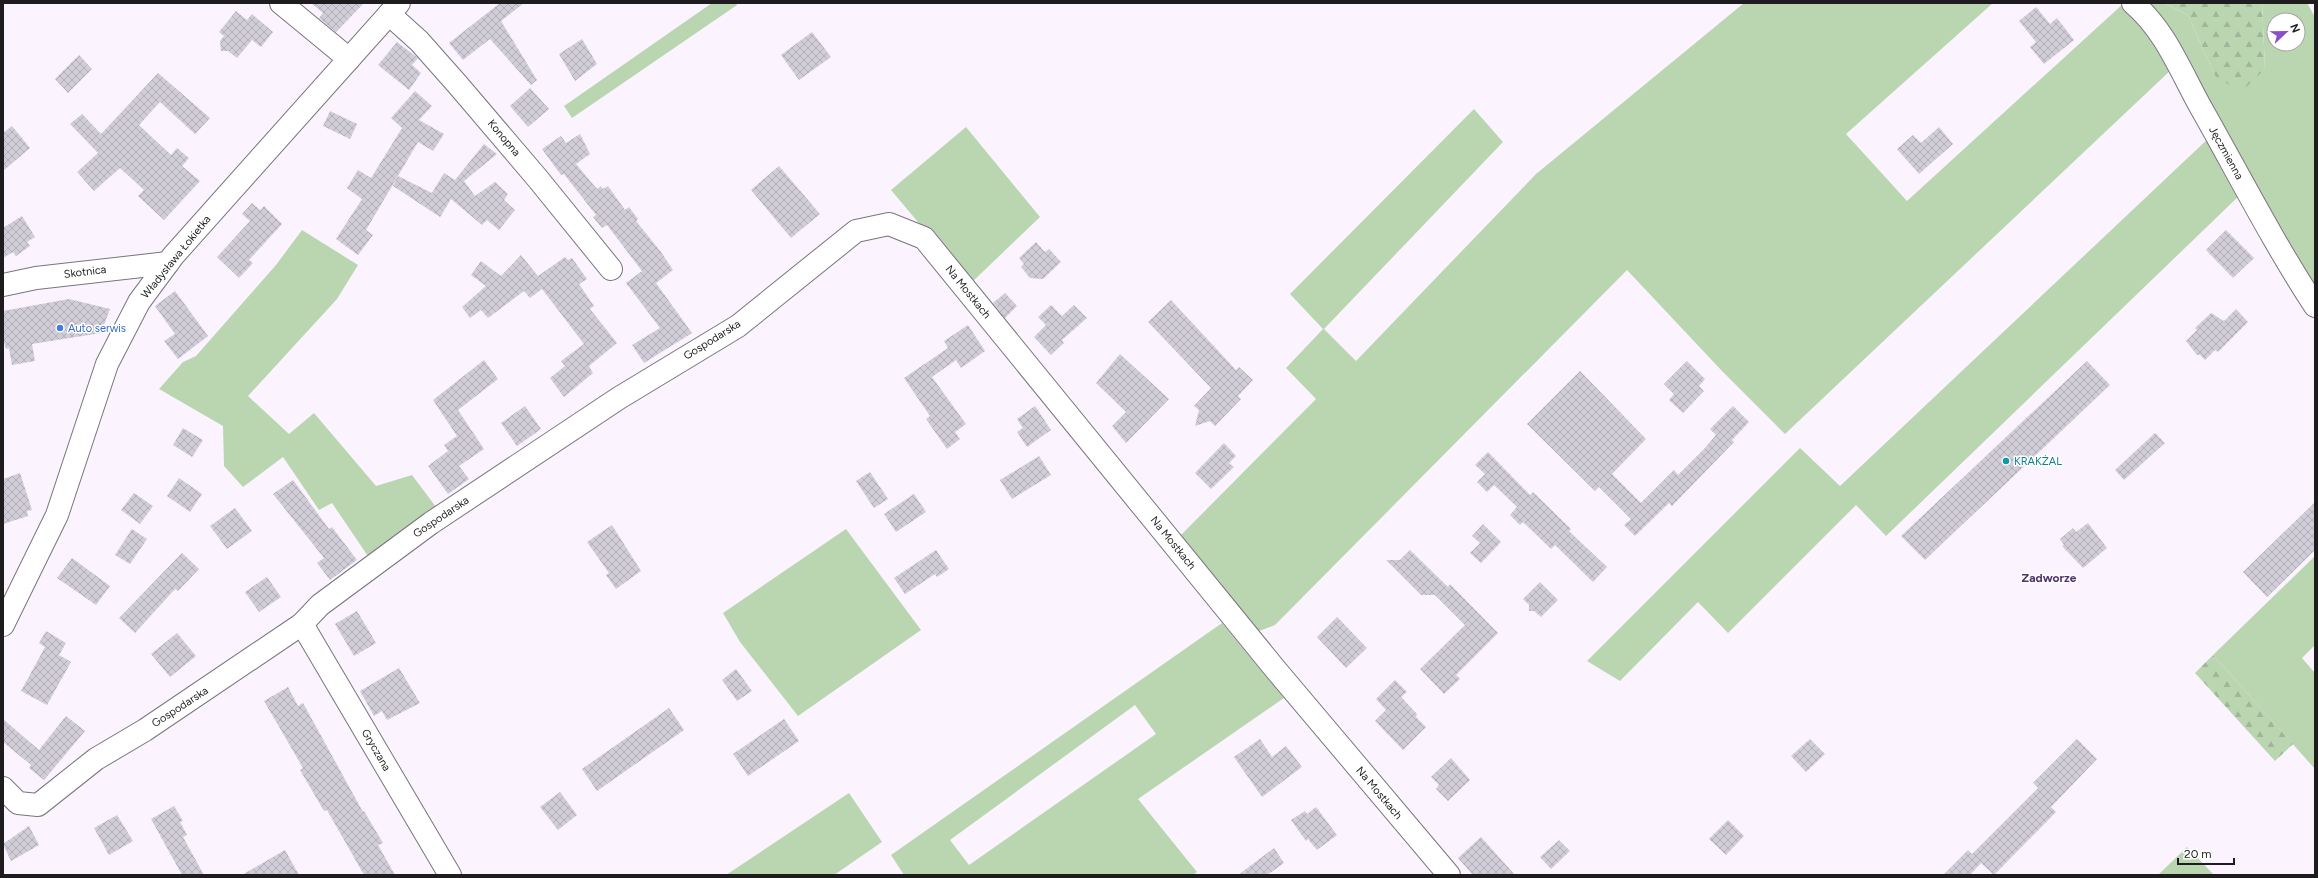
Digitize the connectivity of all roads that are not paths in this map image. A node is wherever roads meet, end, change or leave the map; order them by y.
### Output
1 (281, 3) edge
2 (2133, 3) edge
3 (394, 9) edge
4 (349, 59) junction
5 (889, 224) joint
6 (168, 263) junction
7 (611, 269) dead end
8 (3, 285) edge
9 (2315, 306) edge
10 (302, 624) junction
11 (3, 625) edge
12 (3, 788) edge
13 (450, 875) edge
14 (1449, 875) edge

1 - 4 street
2 - 9 street, Jęczmienna
3 - 4 street, Władysława Łokietka
3 - 7 street, Konopna
4 - 6 street, Władysława Łokietka
5 - 10 street, Gospodarska
5 - 14 street, Na Mostkach
6 - 8 street, Skotnica
6 - 11 street, Władysława Łokietka
10 - 12 street, Gospodarska
10 - 13 street, Gryczana

